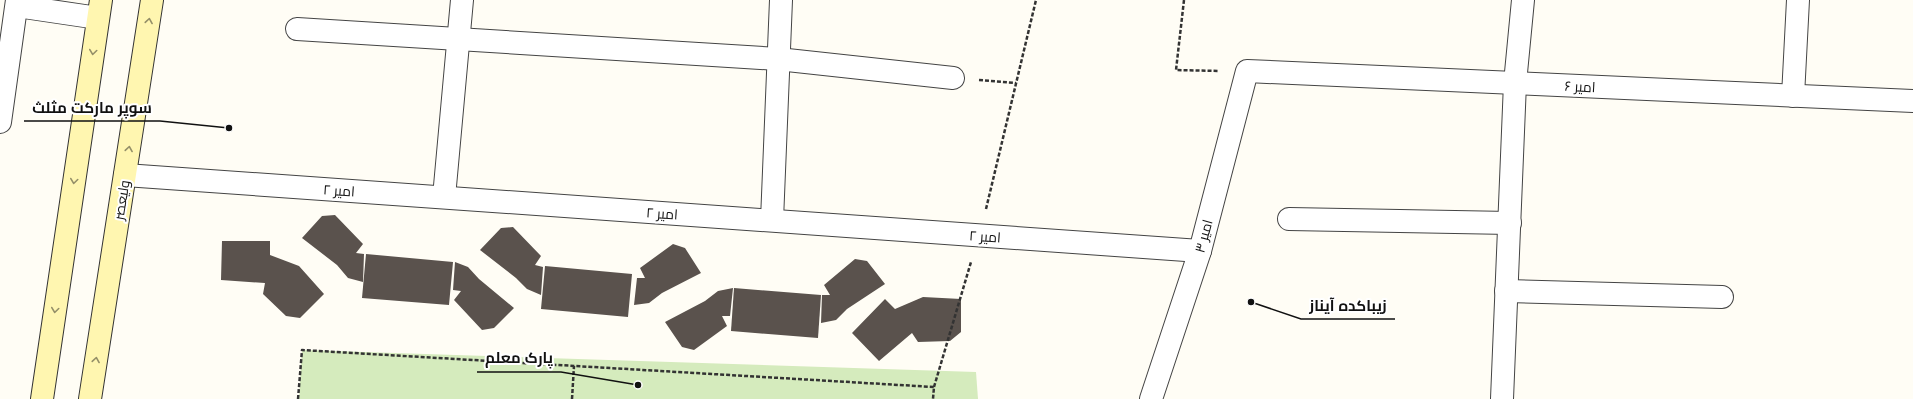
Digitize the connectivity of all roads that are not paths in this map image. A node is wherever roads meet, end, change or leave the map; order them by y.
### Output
1 (152, 0) edge
2 (462, 0) edge
3 (781, 0) edge
4 (1523, 0) edge
5 (1798, 0) edge
6 (17, 3) edge
7 (100, 9) edge
8 (297, 29) dead end
9 (458, 40) junction
10 (778, 59) junction
11 (1247, 71) joint
12 (953, 78) road end
13 (1515, 83) junction
14 (1793, 96) junction
15 (1913, 102) edge
16 (0, 122) edge
17 (125, 175) junction
18 (444, 197) junction
19 (1289, 219) dead end
20 (772, 220) junction
21 (1510, 223) junction
22 (1200, 252) junction
23 (1506, 291) junction
24 (1722, 297) dead end
25 (42, 399) edge
26 (90, 399) edge
27 (1151, 399) edge
28 (1502, 399) edge

17 -> 1 main road, ولیعصر
2 - 9 street
3 - 10 street
4 - 13 street
5 - 14 street
6 - 7 street
6 - 16 street
7 -> 25 main road
8 - 9 street
9 - 10 street
9 - 18 street
10 - 12 street
10 - 20 street
11 - 13 street, امیر ۶
11 - 22 street, امیر ۳
13 - 14 street, امیر ۶
13 - 21 street
14 - 15 street, امیر ۶
17 - 18 street, امیر ۲
26 -> 17 main road, ولیعصر
18 - 20 street, امیر ۲
19 - 21 street
20 - 22 street, امیر ۲
21 - 23 street
22 - 27 street, امیر ۳
23 - 24 street
23 - 28 street

